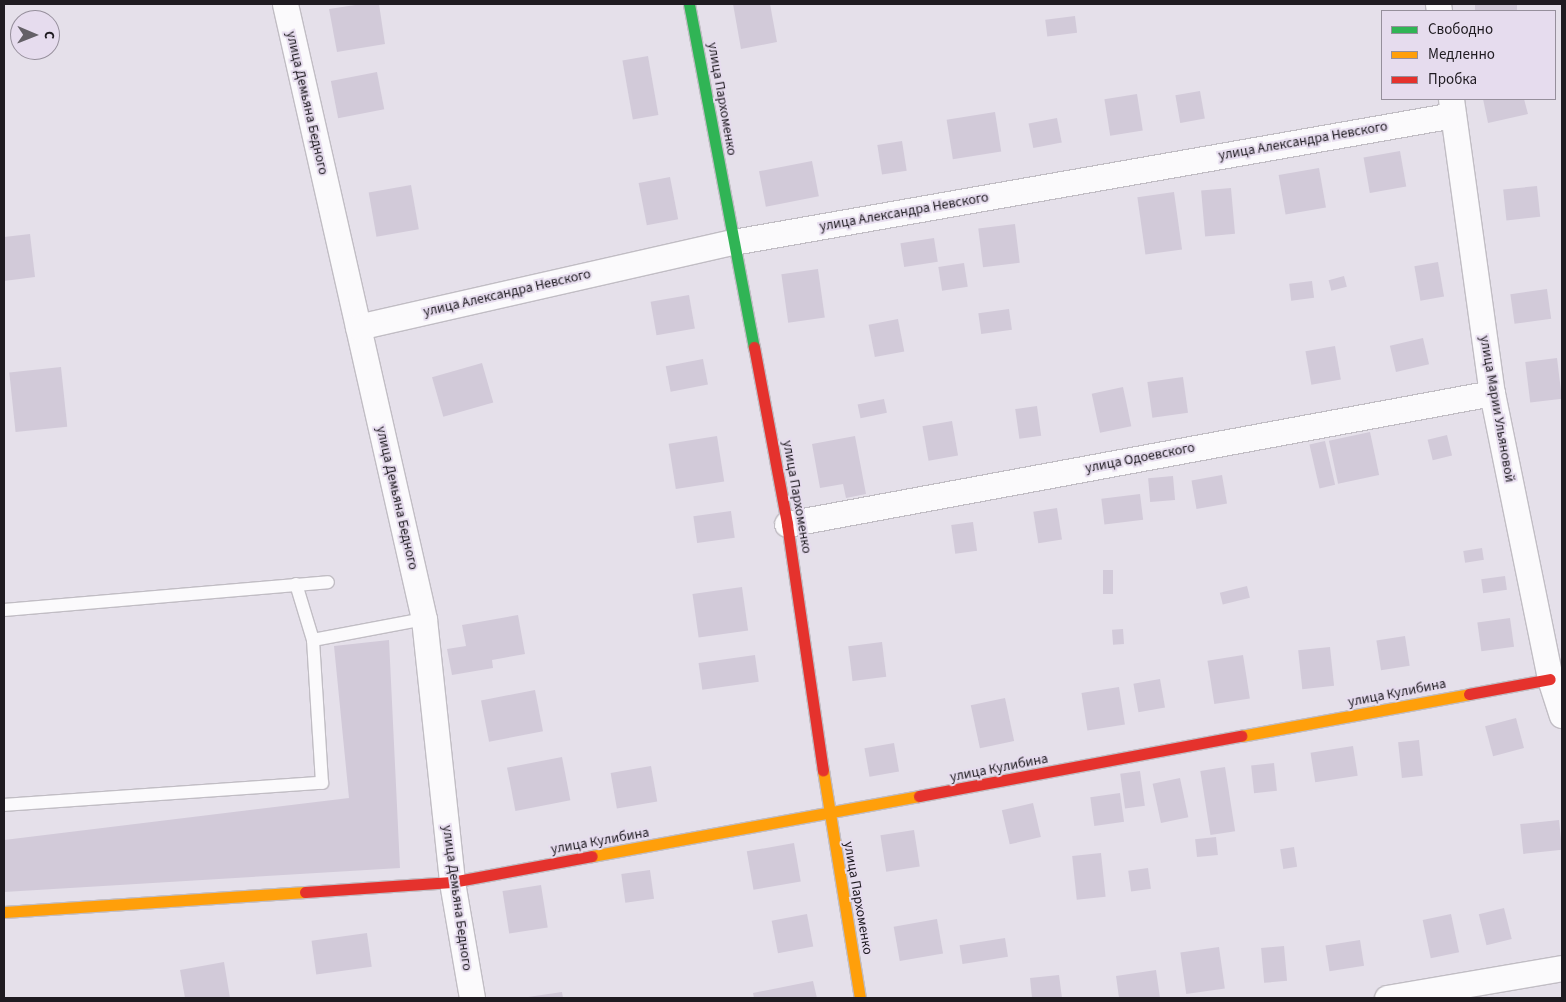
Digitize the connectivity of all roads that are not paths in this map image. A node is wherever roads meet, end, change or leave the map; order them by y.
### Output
1 (285, 4) edge
2 (690, 4) edge
3 (1452, 107) edge
4 (733, 242) junction
5 (358, 327) junction
6 (1492, 393) junction
7 (787, 524) junction
8 (328, 582) dead end
9 (296, 584) junction
10 (4, 610) edge
11 (424, 619) junction
12 (313, 640) junction
13 (1550, 679) junction
14 (1562, 715) edge
15 (4, 805) edge
16 (829, 815) junction
17 (452, 882) junction
18 (4, 912) edge
19 (1562, 968) edge
20 (472, 998) edge
21 (860, 998) edge
22 (1388, 998) edge

1 - 5 street, улица Демьяна Бедного
2 - 4 street, улица Пархоменко
3 - 4 street, улица Александра Невского
3 - 6 street, улица Марии Ульяновой
4 - 5 street, улица Александра Невского
4 - 7 street, улица Пархоменко
5 - 11 street, улица Демьяна Бедного
6 - 7 street, улица Одоевского
6 - 13 street, улица Марии Ульяновой
7 - 16 street, улица Пархоменко
8 - 9 lane
9 - 10 lane
9 - 12 lane
11 - 12 lane
11 - 17 street, улица Демьяна Бедного
12 - 15 lane
13 - 14 street, улица Марии Ульяновой
13 - 16 street, улица Кулибина
16 - 17 street, улица Кулибина
16 - 21 street, улица Пархоменко
17 - 18 street, улица Кулибина
17 - 20 street, улица Демьяна Бедного
19 - 22 street

